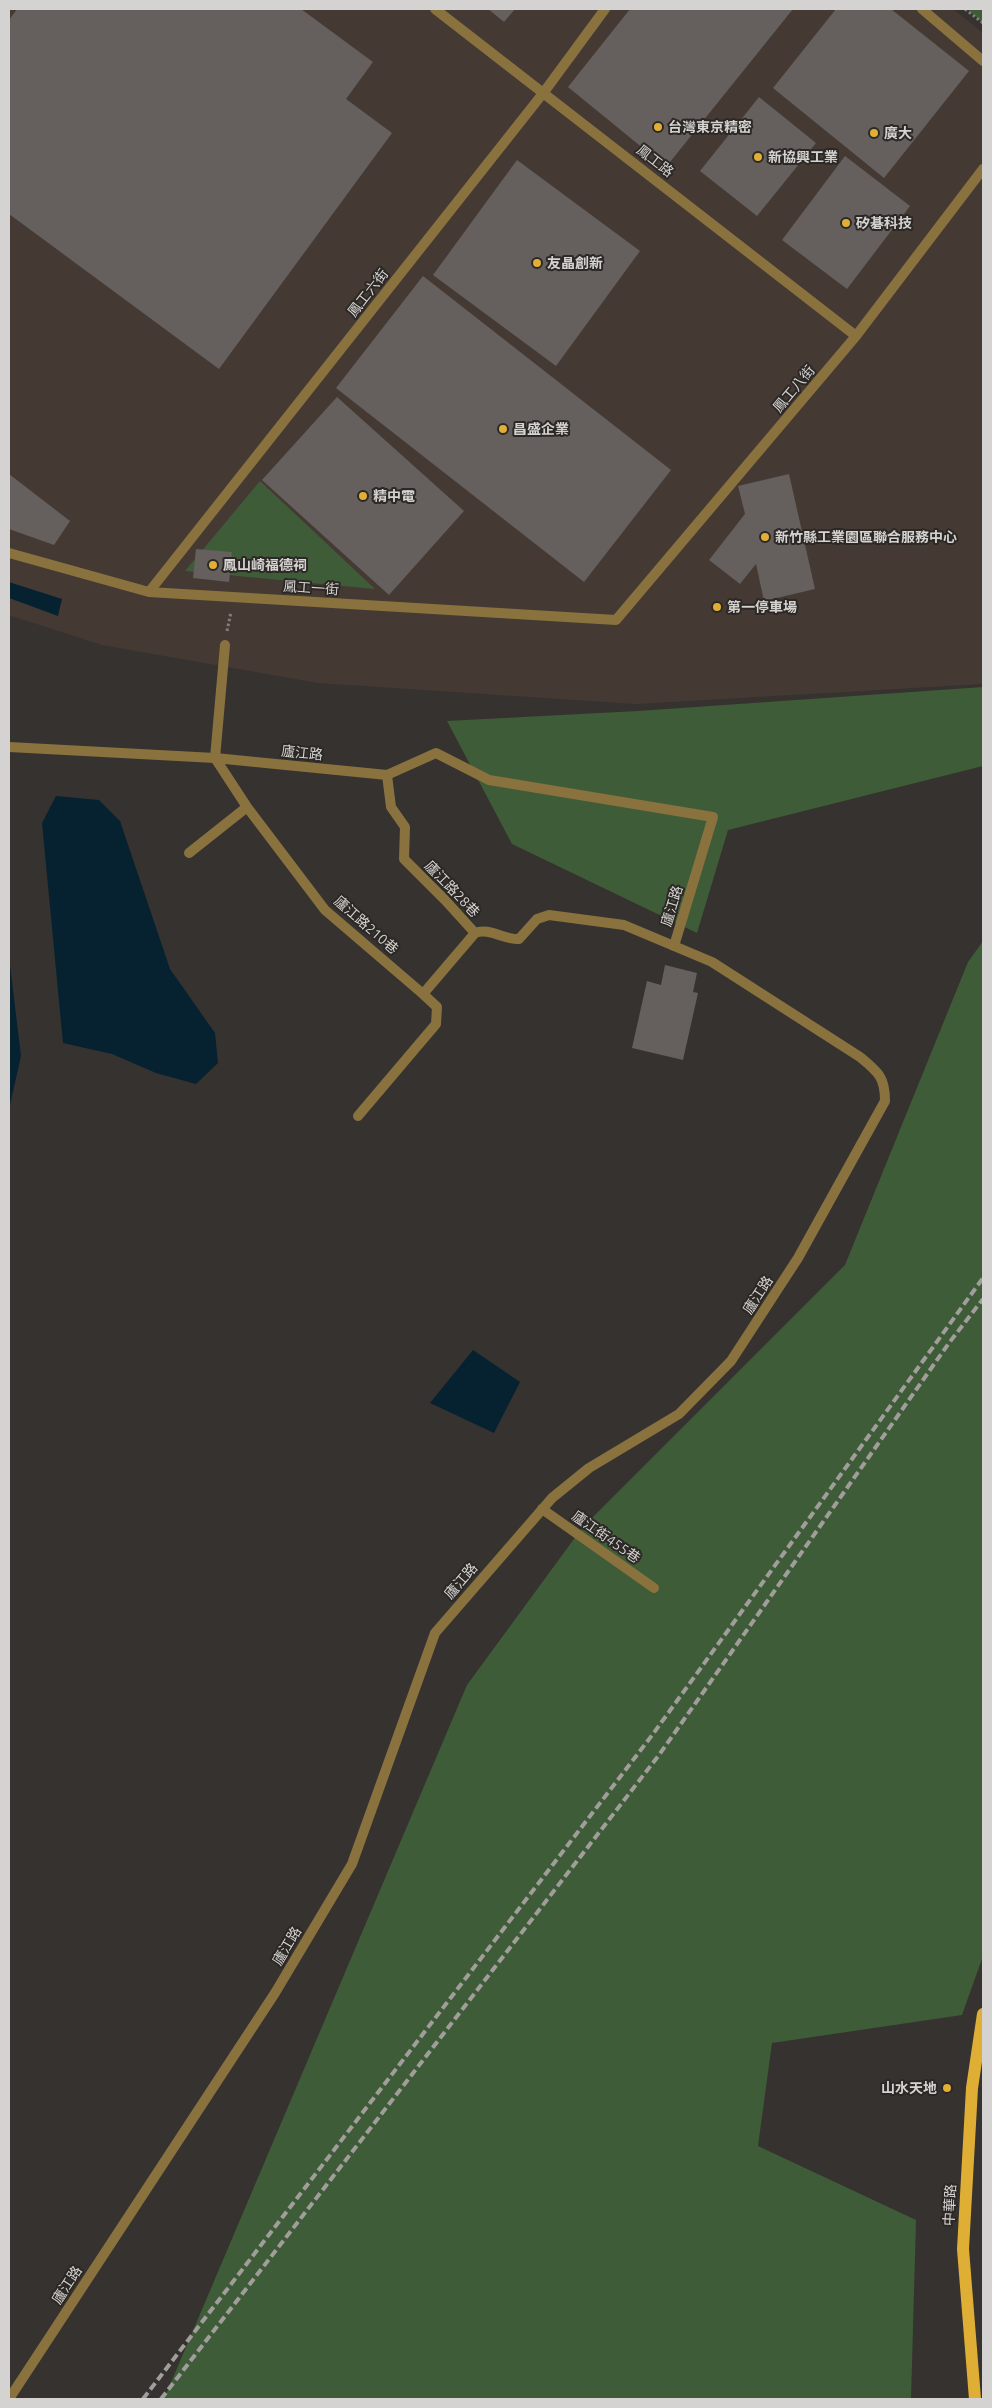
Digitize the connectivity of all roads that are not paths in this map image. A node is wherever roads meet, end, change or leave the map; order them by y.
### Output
1 (435, 9) edge
2 (605, 9) edge
3 (922, 9) edge
4 (983, 61) edge
5 (544, 92) junction
6 (983, 169) edge
7 (856, 336) junction
8 (9, 553) edge
9 (149, 592) junction
10 (616, 620) joint
11 (225, 645) road end
12 (9, 747) edge
13 (215, 758) junction
14 (388, 775) junction
15 (247, 807) junction
16 (189, 853) dead end
17 (475, 933) junction
18 (674, 946) junction
19 (424, 994) junction
20 (358, 1116) dead end
21 (542, 1509) junction
22 (654, 1588) dead end
23 (983, 2014) edge
24 (9, 2399) edge
25 (975, 2399) edge

1 - 5 street, 鳳工路
2 - 5 street, 鳳工六街
3 - 4 street
5 - 7 street, 鳳工路
5 - 9 street, 鳳工六街
6 - 7 street, 鳳工八街
7 - 10 street, 鳳工八街
8 - 9 street, 鳳工一街
9 - 10 street, 鳳工一街
11 - 13 street
12 - 13 street, 廬江路
13 - 14 street, 廬江路
13 - 15 street, 廬江路210巷
14 - 17 street, 廬江路28巷
14 - 18 street, 廬江路
15 - 16 street
15 - 19 street, 廬江路210巷
17 - 18 street, 廬江路28巷
17 - 19 street
18 - 21 street, 廬江路
19 - 20 street, 廬江路210巷
21 - 22 street, 廬江街455巷
21 - 24 street, 廬江路
23 - 25 main road, 中華路

